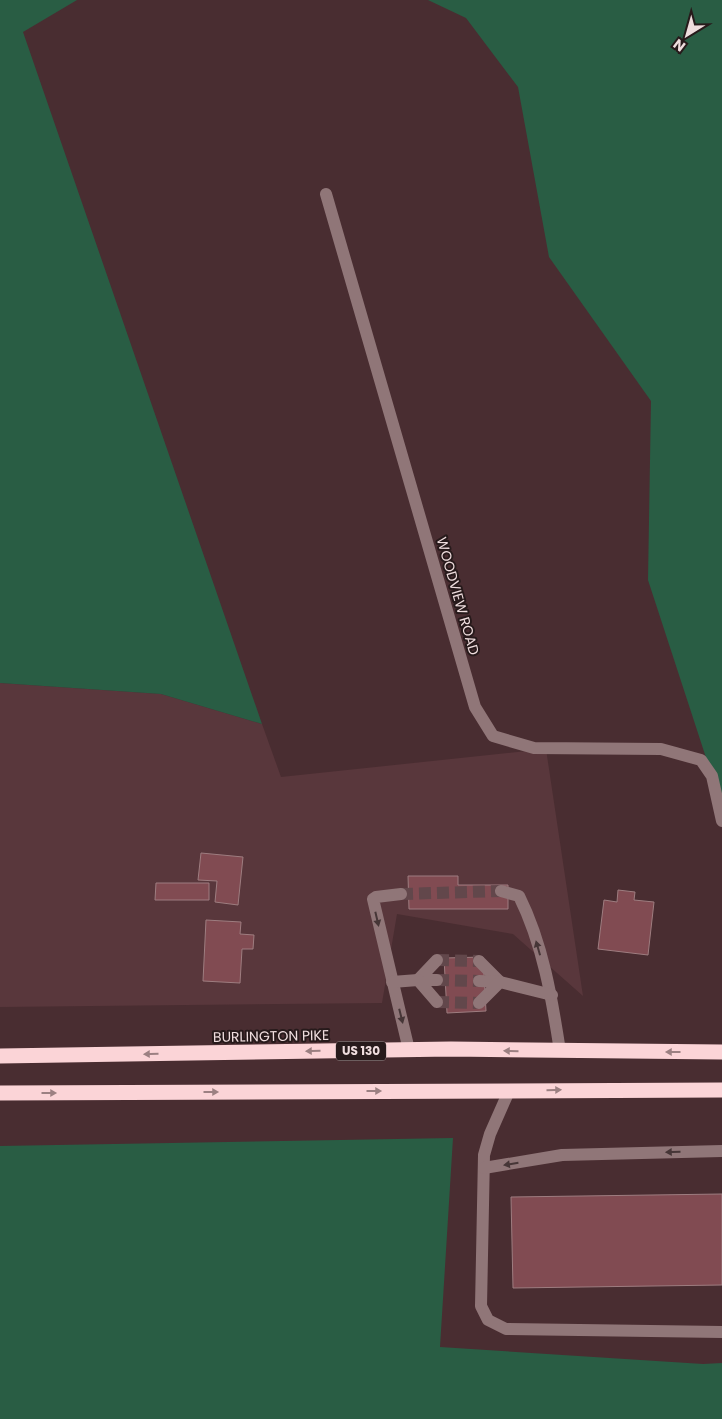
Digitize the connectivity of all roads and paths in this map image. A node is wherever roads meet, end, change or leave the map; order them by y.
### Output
1 (326, 194) dead end
2 (722, 821) edge
3 (501, 891) tunnel mouth
4 (401, 894) tunnel mouth
5 (437, 960) dead end
6 (479, 961) tunnel mouth
7 (418, 980) junction
8 (437, 980) tunnel mouth
9 (479, 981) tunnel mouth
10 (392, 982) junction
11 (500, 982) junction
12 (552, 995) junction
13 (437, 1002) dead end
14 (479, 1003) dead end
15 (409, 1050) junction
16 (560, 1051) junction
17 (722, 1052) edge
18 (0, 1056) edge
19 (722, 1090) edge
20 (509, 1091) junction
21 (0, 1093) edge
22 (722, 1151) edge
23 (484, 1168) junction
24 (722, 1332) edge

1 - 2 lane, WOODVIEW ROAD
12 -> 3 lane
4 -> 10 lane
5 - 7 lane
6 - 11 lane
7 - 8 lane
7 - 10 lane
7 - 13 lane
9 - 11 lane
10 -> 15 lane
11 - 12 lane
11 - 14 lane
12 - 16 lane
16 -> 15 highway, BURLINGTON PIKE / US 130
15 -> 18 highway, BURLINGTON PIKE / US 130
17 -> 16 highway, BURLINGTON PIKE / US 130
20 -> 19 highway
21 -> 20 highway
20 - 23 lane
22 -> 23 lane
23 - 24 lane

